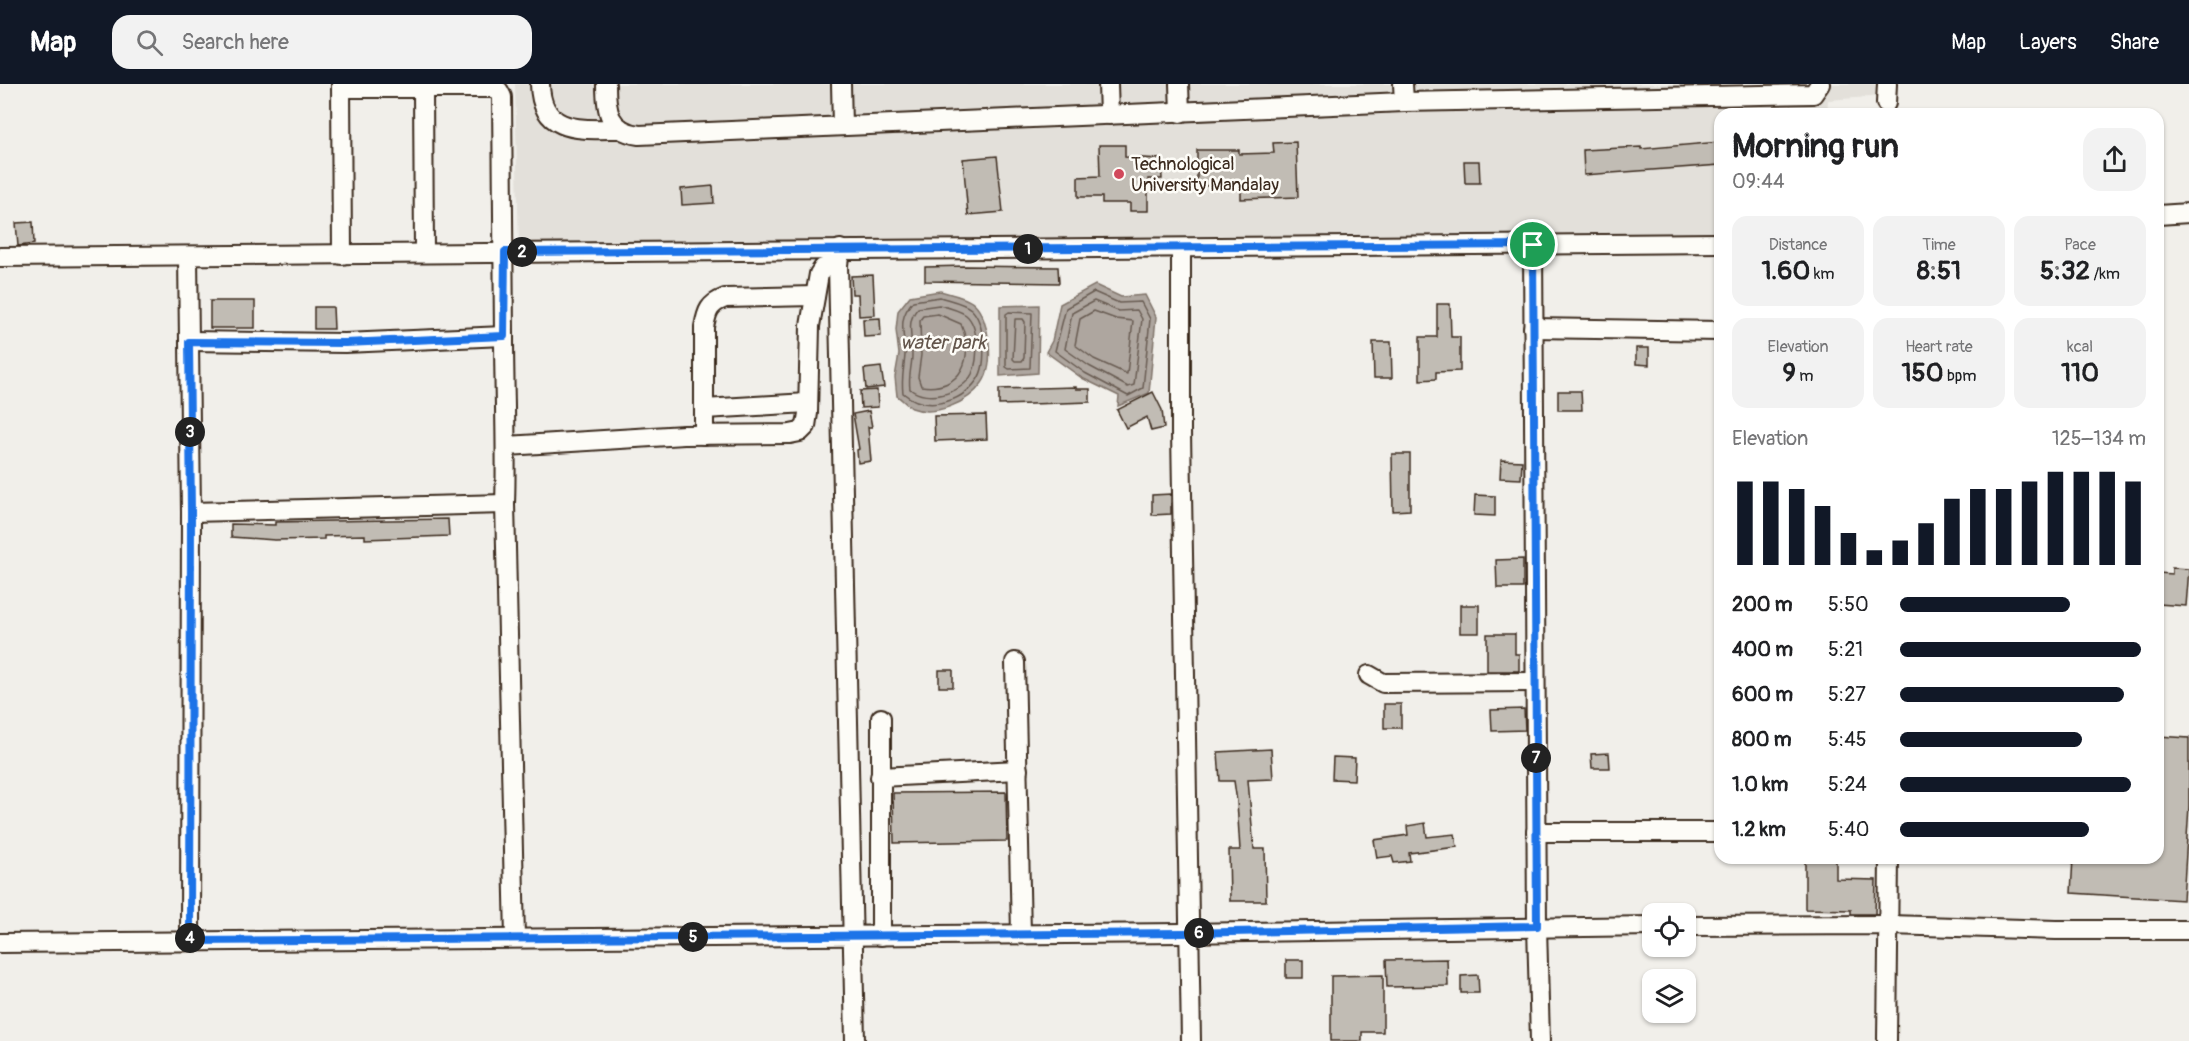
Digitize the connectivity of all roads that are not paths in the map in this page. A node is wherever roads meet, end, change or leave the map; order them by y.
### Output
1 (540, 84) edge
2 (606, 84) edge
3 (841, 84) edge
4 (1108, 84) edge
5 (1179, 84) edge
6 (1821, 84) edge
7 (1887, 84) edge
8 (341, 86) edge
9 (423, 88) junction
10 (1403, 93) edge
11 (1886, 103) dead end
12 (1180, 113) junction
13 (1109, 115) junction
14 (842, 125) junction
15 (621, 129) junction
16 (2189, 213) edge
17 (2164, 215) edge
18 (1714, 243) edge
19 (1533, 245) junction
20 (1181, 249) junction
21 (505, 252) junction
22 (424, 254) junction
23 (342, 255) junction
24 (188, 256) junction
25 (0, 257) edge
26 (839, 257) junction
27 (815, 296) junction
28 (1533, 328) junction
29 (1714, 330) edge
30 (504, 336) junction
31 (189, 342) junction
32 (810, 351) junction
33 (841, 351) junction
34 (808, 403) junction
35 (704, 409) junction
36 (704, 435) junction
37 (507, 446) junction
38 (505, 504) junction
39 (191, 512) junction
40 (1015, 663) dead end
41 (1369, 675) dead end
42 (1535, 682) junction
43 (881, 718) dead end
44 (1018, 770) junction
45 (880, 777) junction
46 (1536, 831) junction
47 (1714, 832) edge
48 (1889, 864) edge
49 (1889, 925) junction
50 (1537, 926) junction
51 (1642, 926) edge
52 (1696, 926) edge
53 (2189, 930) edge
54 (1190, 933) junction
55 (1021, 934) junction
56 (853, 936) junction
57 (881, 936) junction
58 (514, 938) junction
59 (190, 941) junction
60 (0, 943) edge
61 (855, 1041) edge
62 (1191, 1041) edge
63 (1540, 1041) edge
64 (1887, 1041) edge

1 - 15 street
2 - 15 street
3 - 14 street
4 - 13 street
5 - 12 street
6 - 10 street
7 - 11 street
8 - 9 street
8 - 23 street
9 - 21 street
9 - 22 street
10 - 12 street
12 - 13 street
13 - 14 street
14 - 15 street
16 - 17 street
18 - 19 street
19 - 20 street
19 - 28 street
20 - 26 street
20 - 54 street
21 - 22 street
21 - 26 street
21 - 30 street
22 - 23 street
23 - 24 street
24 - 25 street
24 - 31 street
26 - 27 street
26 - 33 street
27 - 32 street
27 - 35 street
28 - 29 street
28 - 42 street
30 - 31 street
30 - 37 street
31 - 39 street
32 - 33 street
32 - 34 street
33 - 56 street
34 - 35 street
34 - 36 street
35 - 36 street
36 - 37 street
37 - 38 street
38 - 39 street
38 - 58 street
39 - 59 street
40 - 44 street
41 - 42 street
42 - 46 street
43 - 45 street
44 - 45 street
44 - 55 street
45 - 57 street
46 - 47 street
46 - 50 street
48 - 49 street
49 - 52 street
49 - 53 street
49 - 64 street
50 - 51 street
50 - 54 street
50 - 63 street
54 - 55 street
54 - 62 street
55 - 57 street
56 - 57 street
56 - 58 street
56 - 61 street
58 - 59 street
59 - 60 street

